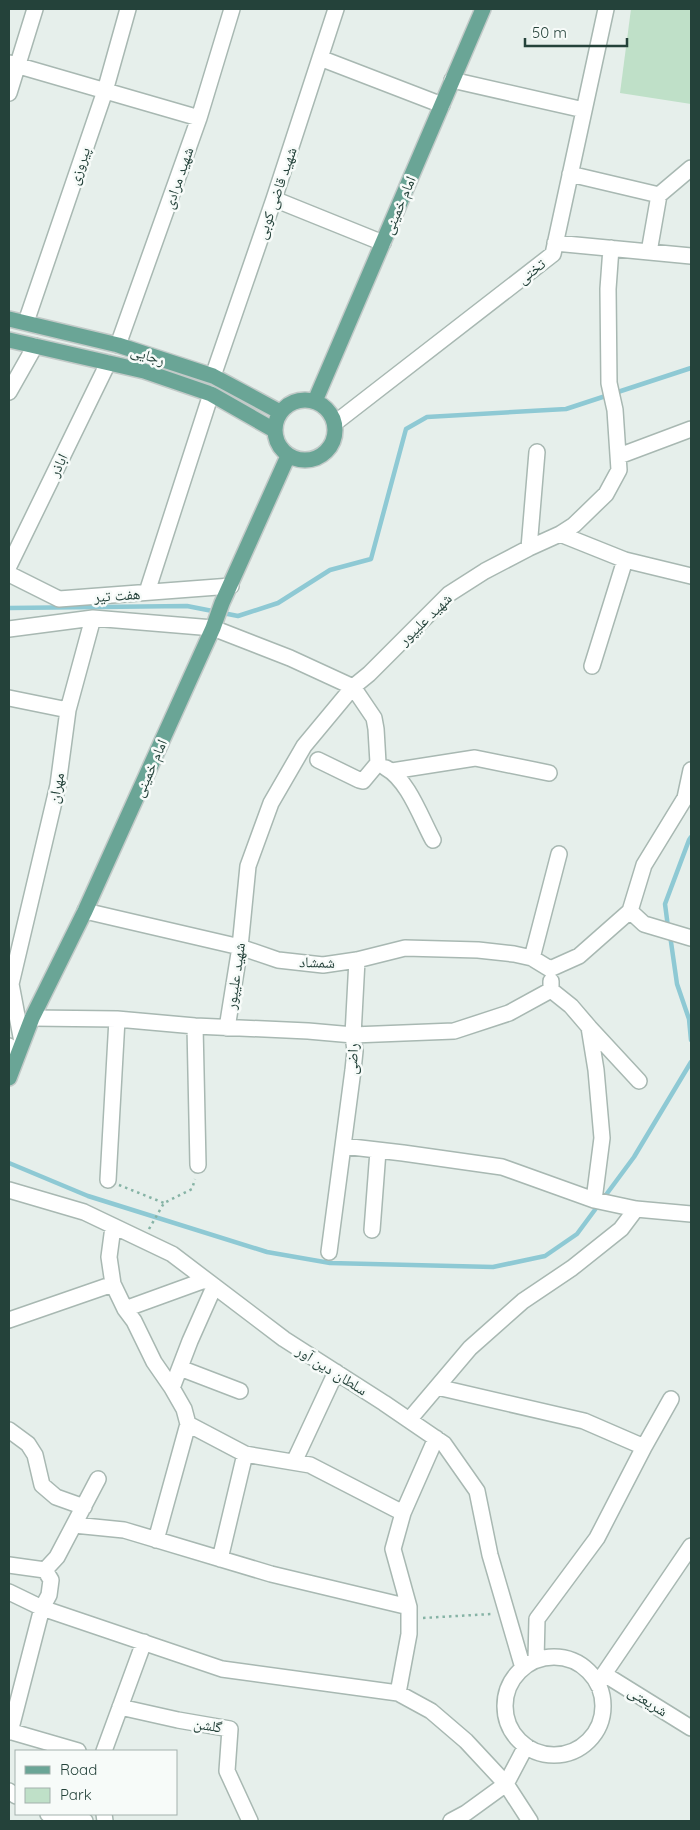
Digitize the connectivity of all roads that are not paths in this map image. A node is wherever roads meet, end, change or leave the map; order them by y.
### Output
1 (35, 9) edge
2 (128, 9) edge
3 (232, 9) edge
4 (336, 9) edge
5 (483, 9) edge
6 (606, 9) edge
7 (320, 58) junction
8 (13, 64) edge
9 (452, 80) junction
10 (105, 91) junction
11 (9, 93) edge
12 (442, 105) junction
13 (584, 110) junction
14 (199, 118) junction
15 (691, 168) edge
16 (570, 174) junction
17 (659, 195) junction
18 (274, 199) junction
19 (383, 243) junction
20 (555, 243) junction
21 (611, 248) junction
22 (649, 252) junction
23 (691, 256) edge
24 (9, 319) edge
25 (26, 322) junction
26 (9, 340) edge
27 (118, 345) junction
28 (36, 346) junction
29 (108, 363) junction
30 (212, 376) junction
31 (9, 392) edge
32 (211, 394) junction
33 (315, 402) junction
34 (280, 412) junction
35 (335, 423) junction
36 (691, 429) edge
37 (274, 430) junction
38 (537, 452) dead end
39 (288, 456) junction
40 (619, 456) junction
41 (560, 534) junction
42 (529, 548) junction
43 (625, 560) junction
44 (9, 566) edge
45 (9, 574) edge
46 (691, 576) edge
47 (231, 586) junction
48 (148, 592) junction
49 (93, 618) junction
50 (214, 625) junction
51 (9, 629) edge
52 (592, 666) dead end
53 (353, 687) junction
54 (9, 698) edge
55 (68, 710) junction
56 (318, 760) dead end
57 (378, 763) junction
58 (691, 770) edge
59 (392, 771) junction
60 (549, 773) dead end
61 (688, 797) edge
62 (433, 840) dead end
63 (559, 854) dead end
64 (85, 911) junction
65 (630, 911) junction
66 (691, 938) edge
67 (240, 947) junction
68 (532, 958) junction
69 (358, 960) junction
70 (550, 969) junction
71 (551, 990) junction
72 (32, 1018) junction
73 (117, 1019) junction
74 (195, 1026) junction
75 (589, 1027) junction
76 (227, 1028) junction
77 (353, 1035) junction
78 (16, 1048) edge
79 (9, 1078) edge
80 (638, 1081) dead end
81 (343, 1146) junction
82 (378, 1151) junction
83 (198, 1165) road end
84 (108, 1180) road end
85 (9, 1190) edge
86 (594, 1200) junction
87 (636, 1209) junction
88 (691, 1214) edge
89 (113, 1227) junction
90 (372, 1230) dead end
91 (329, 1252) dead end
92 (209, 1283) junction
93 (113, 1284) junction
94 (125, 1309) junction
95 (9, 1320) edge
96 (180, 1368) junction
97 (336, 1372) junction
98 (437, 1387) junction
99 (172, 1388) junction
100 (240, 1391) dead end
101 (671, 1398) dead end
102 (409, 1420) junction
103 (188, 1424) junction
104 (9, 1430) edge
105 (436, 1438) junction
106 (644, 1447) junction
107 (245, 1454) junction
108 (294, 1462) junction
109 (98, 1479) dead end
110 (84, 1507) junction
111 (403, 1513) junction
112 (74, 1525) junction
113 (156, 1540) junction
114 (691, 1546) edge
115 (220, 1560) junction
116 (9, 1565) edge
117 (44, 1570) junction
118 (9, 1592) edge
119 (42, 1608) junction
120 (409, 1613) junction
121 (144, 1642) junction
122 (530, 1664) junction
123 (601, 1680) junction
124 (398, 1693) junction
125 (120, 1707) junction
126 (691, 1728) edge
127 (10, 1731) edge
128 (526, 1746) junction
129 (75, 1750) edge
130 (104, 1750) edge
131 (506, 1784) junction
132 (53, 1815) edge
133 (85, 1821) edge
134 (250, 1821) edge
135 (451, 1821) edge
136 (530, 1821) edge

1 - 8 street
2 - 10 street, پیروزی
3 - 14 street, شهید مرادی
4 - 7 street, شهید قاضی کوبی
5 - 9 main road, امام خمینی
6 - 13 street, تختی
7 - 12 street
7 - 18 street, شهید قاضی کوبی
8 - 10 street
8 - 11 street
9 - 12 main road, امام خمینی
9 - 13 street
10 - 14 street
10 - 25 street, پیروزی
12 - 19 main road, امام خمینی
13 - 16 street, تختی
14 - 27 street, شهید مرادی
15 - 17 street
16 - 17 street
16 - 20 street, تختی
17 - 22 street
18 - 19 street
18 - 30 street, شهید قاضی کوبی
19 - 33 main road, امام خمینی
20 - 21 street
20 - 35 street, تختی
21 - 22 street
21 - 40 street, شهید علیپور
22 - 23 street
24 - 25 main road, رجایی
25 - 27 main road, رجایی
26 - 28 main road, رجایی
27 - 30 main road, رجایی
28 - 29 main road, رجایی
28 - 31 street
29 - 32 main road, رجایی
29 - 44 street, اباذر
30 - 34 main road, رجایی
32 - 37 main road, رجایی
32 - 48 street
33 - 34 main road
33 - 35 main road
34 - 37 main road
35 - 39 main road
36 - 40 street
37 - 39 main road
38 - 42 street
39 - 47 main road, امام خمینی
40 - 41 street, شهید علیپور
41 - 42 street, شهید علیپور
41 - 43 street
42 - 53 street, شهید علیپور
43 - 46 street
43 - 52 street
45 - 48 street, هفت تیر
47 - 48 street, هفت تیر
47 - 50 main road, امام خمینی
49 - 50 street
49 - 51 street
49 - 55 street, مهران
50 - 53 street
50 - 64 main road, امام خمینی
53 - 57 street
53 - 67 street, شهید علیپور
54 - 55 street
55 - 78 street, مهران
56 - 57 street
57 - 59 street
58 - 61 street
59 - 60 street
59 - 62 street
61 - 65 street
63 - 68 street
64 - 67 street, شمشاد
64 - 72 main road, امام خمینی
65 - 66 street
65 - 70 street
67 - 69 street, شمشاد
67 - 76 street, شهید علیپور
68 - 69 street, شمشاد
68 - 70 street, شمشاد
69 - 77 street
70 - 71 street
71 - 75 street
71 - 77 street
72 - 73 street, راضی
72 - 78 main road, امام خمینی
73 - 74 street, راضی
73 - 84 street
74 - 76 street, راضی
74 - 83 street
75 - 80 street
75 - 86 street
76 - 77 street, راضی
77 - 81 street, راضی
78 - 79 main road, امام خمینی
81 - 82 street
81 - 91 street, راضی
82 - 86 street
82 - 90 street
85 - 89 street, سلطان دین آور
86 - 87 street
87 - 88 street
87 - 98 street
89 - 92 street, سلطان دین آور
89 - 93 street
92 - 94 street
92 - 96 street
92 - 97 street, سلطان دین آور
93 - 94 street
93 - 95 street
94 - 99 street
96 - 99 street
96 - 100 street
97 - 102 street, سلطان دین آور
97 - 108 street
98 - 102 street
98 - 106 street
99 - 103 street
101 - 106 street
102 - 105 street, سلطان دین آور
103 - 107 street
103 - 113 street
104 - 110 street
105 - 111 street
105 - 122 street, سلطان دین آور
106 - 122 street
107 - 108 street
107 - 115 street
108 - 111 street
109 - 110 street
110 - 112 street
111 - 120 street
112 - 113 street
112 - 117 street
113 - 115 street
114 - 123 street
115 - 120 street
116 - 117 street
117 - 119 street
118 - 119 street
119 - 121 street
119 - 127 street
120 - 124 street
121 - 124 street
121 - 125 street
122 - 123 street
122 - 128 street
123 - 126 street, شریعتی
123 - 128 street
124 - 131 street
125 - 130 street
125 - 134 street, گلشن
127 - 129 street
128 - 131 street
131 - 135 street
131 - 136 street
132 - 133 street

